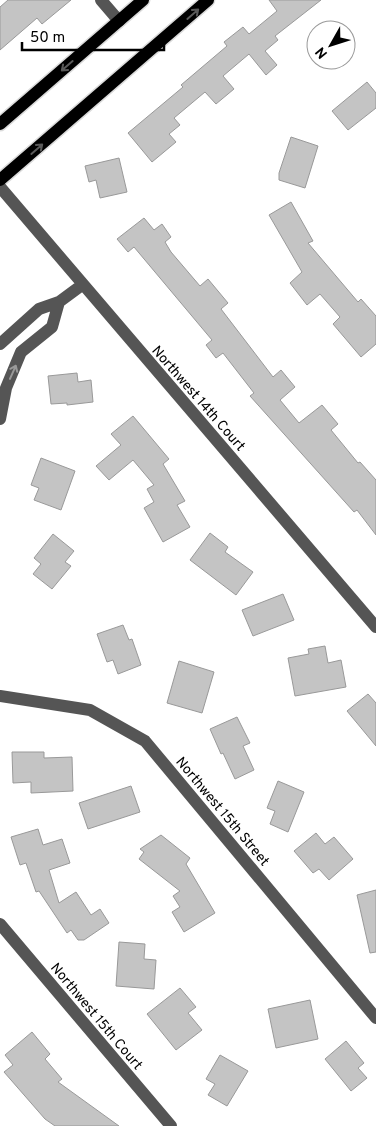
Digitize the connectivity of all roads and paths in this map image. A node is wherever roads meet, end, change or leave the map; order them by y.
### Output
1 (102, 0) edge
2 (143, 0) edge
3 (208, 0) edge
4 (119, 21) junction
5 (0, 124) edge
6 (0, 180) edge
7 (0, 188) edge
8 (82, 286) junction
9 (58, 302) junction
10 (0, 344) edge
11 (0, 419) edge
12 (376, 627) edge
13 (0, 696) edge
14 (0, 924) edge
15 (376, 1018) edge
16 (171, 1126) edge

1 - 4 street
2 - 4 main road
6 -> 3 main road
4 -> 5 main road
7 - 8 street, Northwest 14th Court
8 - 9 street
8 - 12 street, Northwest 14th Court
9 - 10 street
11 -> 9 street
13 - 15 street, Northwest 15th Street
14 - 16 street, Northwest 15th Court

